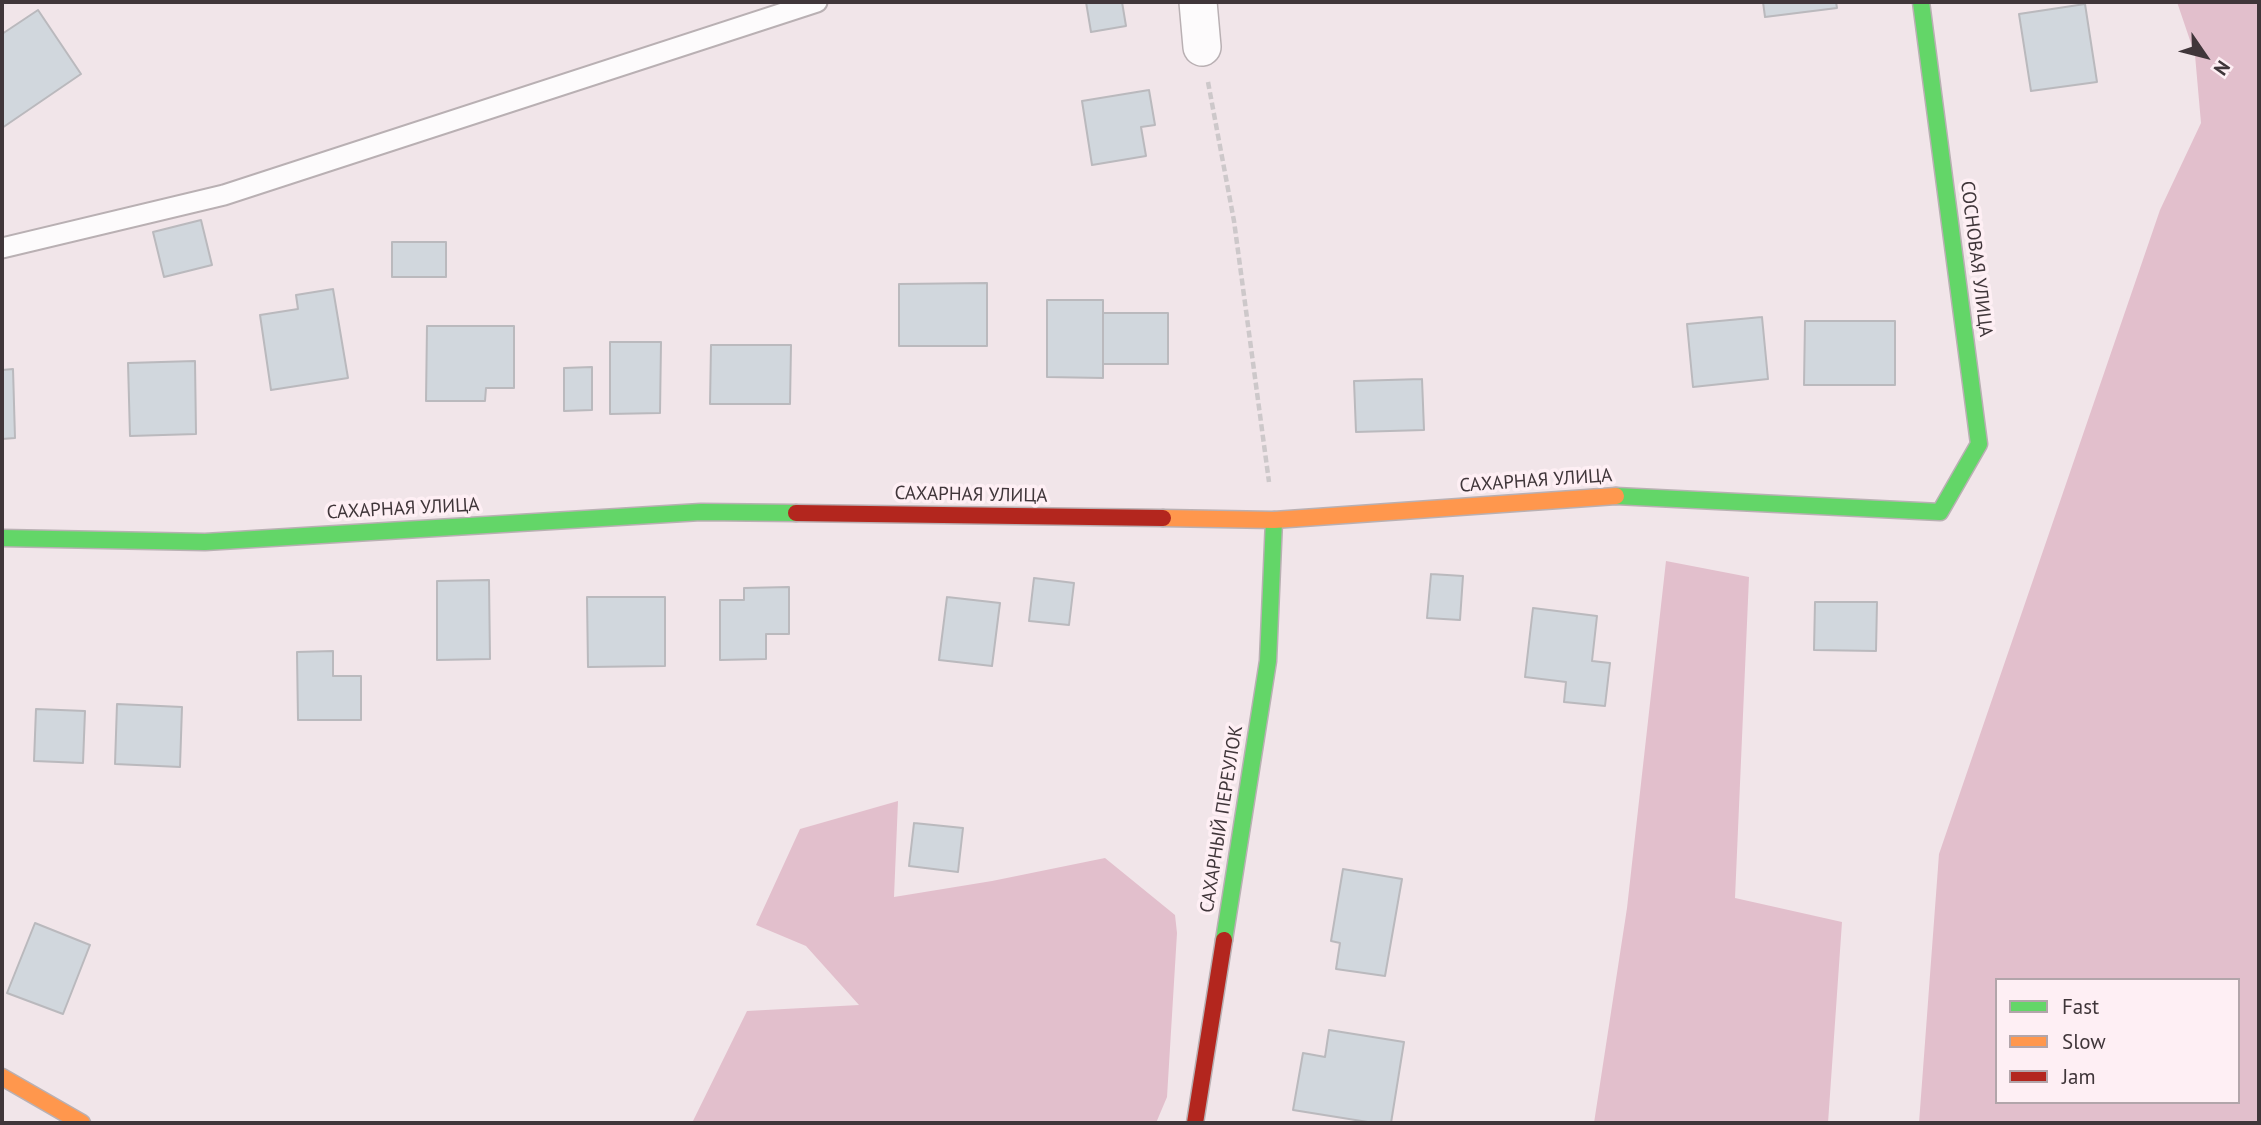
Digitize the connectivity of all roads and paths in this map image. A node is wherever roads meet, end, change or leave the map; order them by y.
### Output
1 (817, 2) edge
2 (1198, 2) edge
3 (1921, 2) edge
4 (1202, 47) joint
5 (2, 248) edge
6 (1940, 512) joint
7 (1274, 520) junction
8 (2, 538) edge
9 (2, 1077) edge
10 (82, 1123) edge
11 (1195, 1123) edge

1 - 5 lane
2 - 4 street
3 - 6 street, СОСНОВАЯ УЛИЦА
4 - 7 path
6 - 7 street, САХАРНАЯ УЛИЦА
7 - 8 street, САХАРНАЯ УЛИЦА
7 - 11 street, САХАРНЫЙ ПЕРЕУЛОК
9 - 10 street

